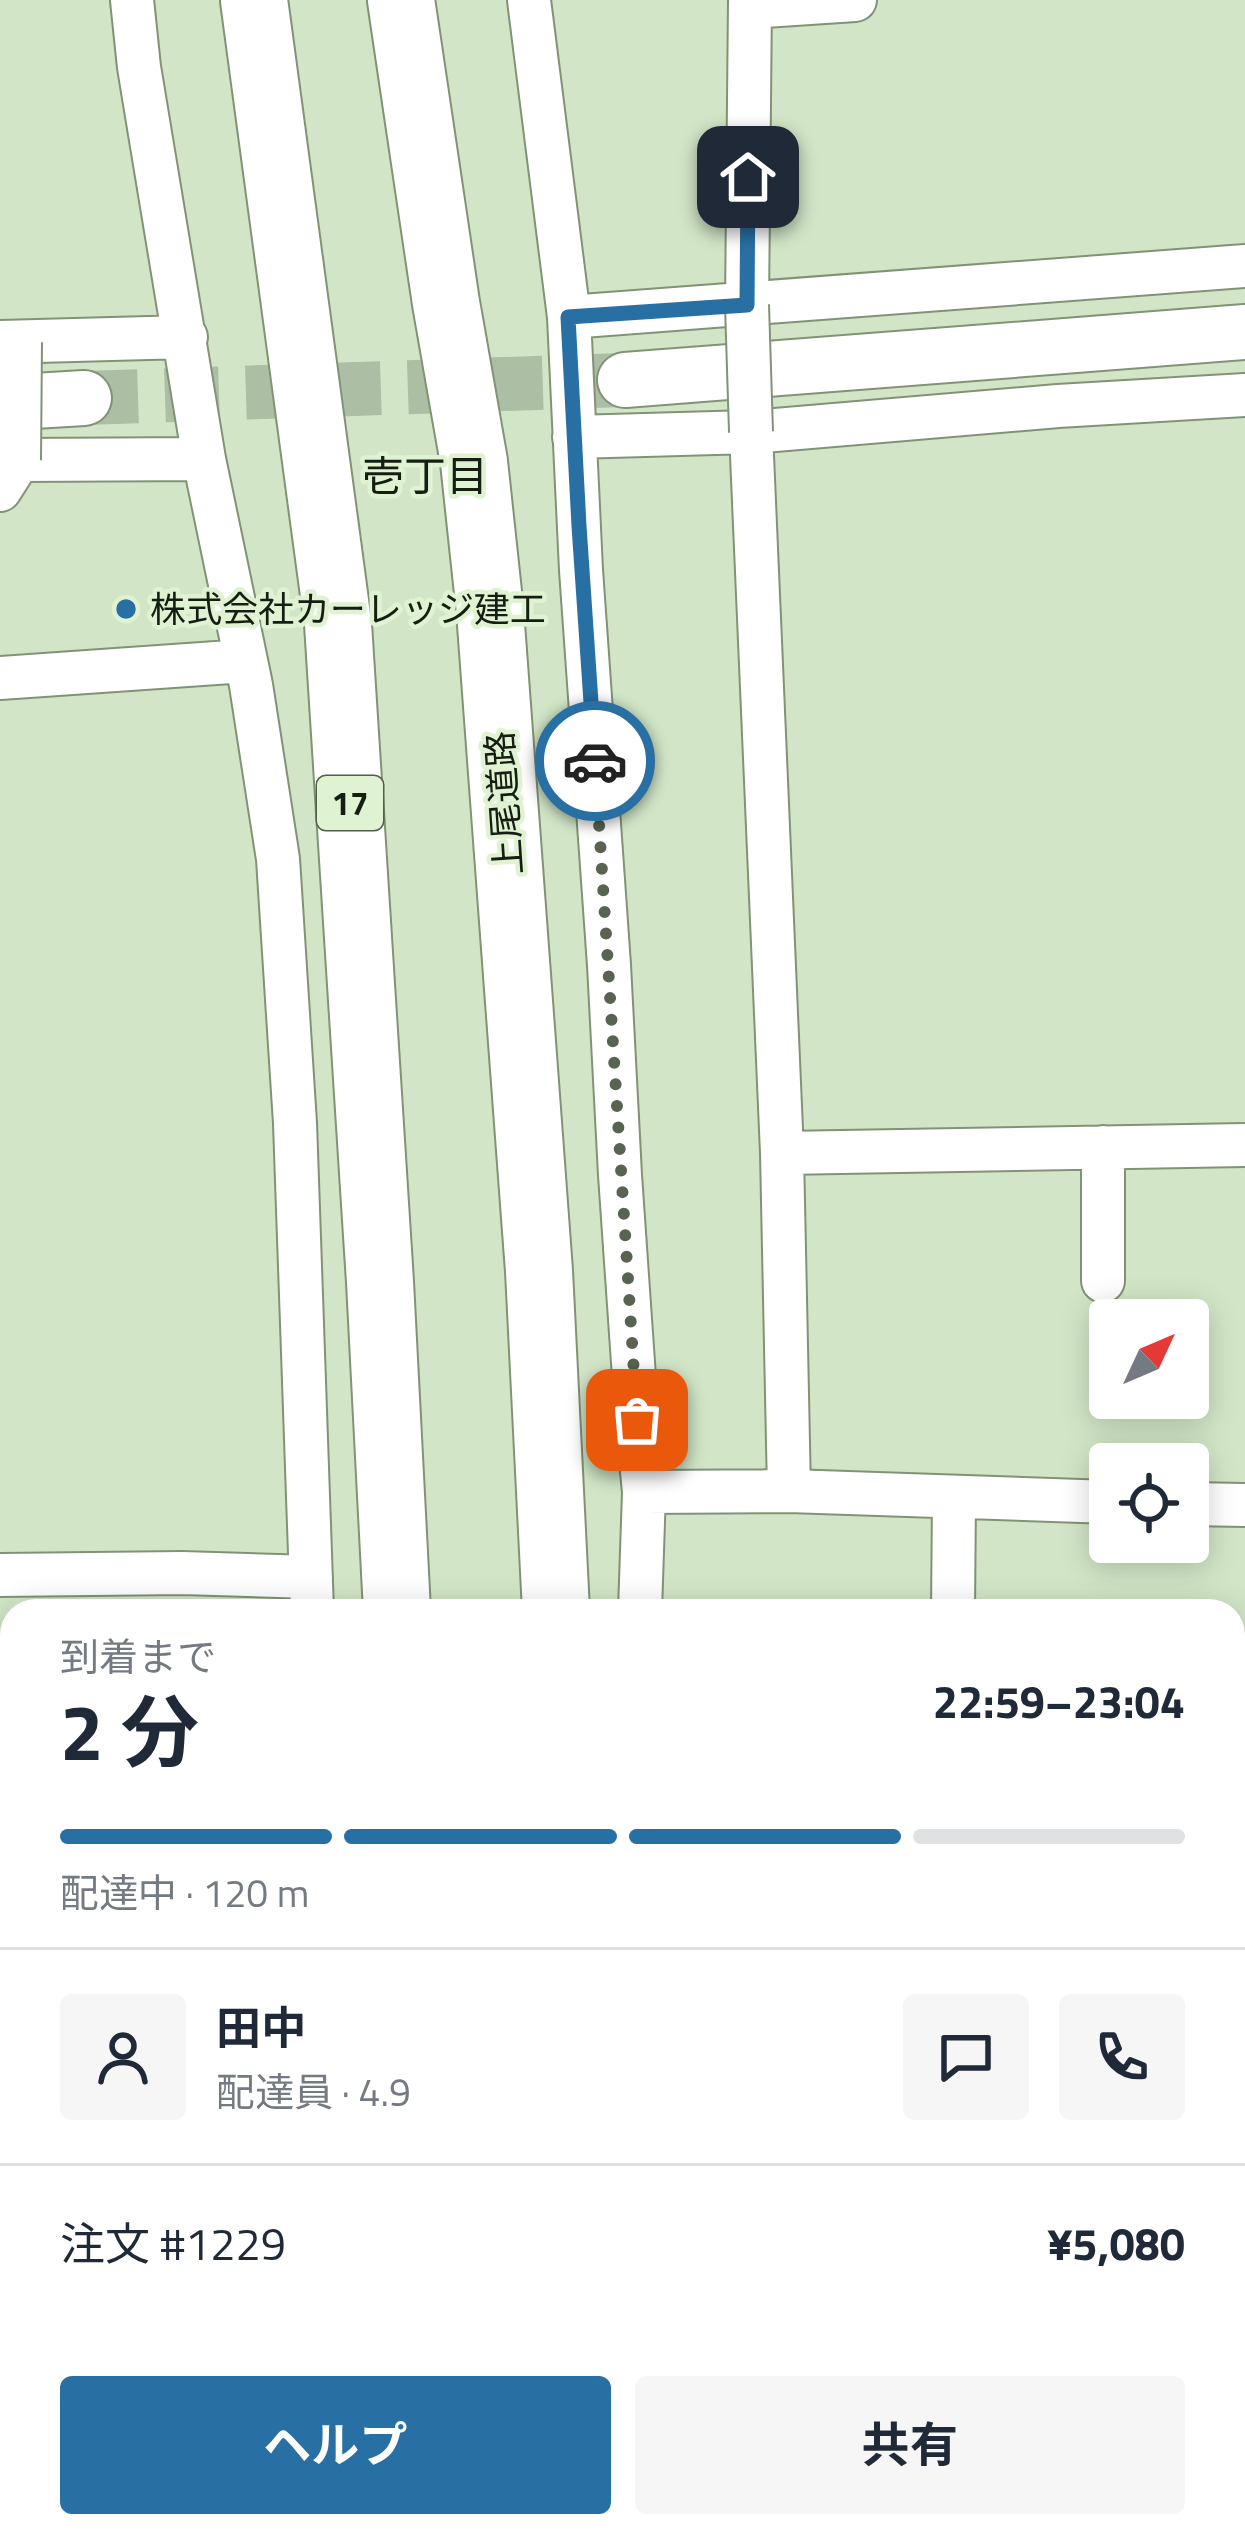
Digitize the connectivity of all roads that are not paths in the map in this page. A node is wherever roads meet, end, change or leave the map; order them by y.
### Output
1 (132, 0) edge
2 (254, 0) edge
3 (401, 0) edge
4 (530, 0) edge
5 (855, 0) edge
6 (750, 3) edge
7 (1245, 266) edge
8 (747, 305) junction
9 (568, 317) junction
10 (1245, 332) edge
11 (186, 337) junction
12 (10, 342) edge
13 (625, 380) tunnel mouth
14 (1245, 394) edge
15 (84, 398) tunnel mouth
16 (0, 403) edge
17 (751, 432) junction
18 (574, 437) junction
19 (205, 459) junction
20 (10, 475) edge
21 (245, 661) junction
22 (0, 678) edge
23 (1245, 1145) edge
24 (1103, 1148) junction
25 (782, 1153) junction
26 (1103, 1281) dead end
27 (789, 1491) junction
28 (644, 1492) junction
29 (954, 1498) junction
30 (1089, 1501) edge
31 (1209, 1504) edge
32 (1245, 1505) edge
33 (0, 1575) edge
34 (311, 1594) edge
35 (396, 1599) edge
36 (555, 1599) edge
37 (640, 1599) edge
38 (953, 1599) edge

1 - 11 street
2 - 35 highway, 17
3 - 36 highway, 上尾道路
4 - 9 street
5 - 6 street
6 - 8 street
7 - 8 street
8 - 9 street
8 - 17 street, bridge
9 - 18 street
10 - 13 street
11 - 12 street
11 - 19 street
12 - 20 street, bridge
14 - 17 street
15 - 16 street
17 - 18 street
17 - 25 street
18 - 28 street
19 - 20 street
19 - 21 street
21 - 22 street
21 - 34 street
23 - 24 street
24 - 25 street
24 - 26 street
25 - 27 street
27 - 28 street
27 - 29 street
28 - 37 street
29 - 30 street
29 - 38 street
31 - 32 street
33 - 34 street

